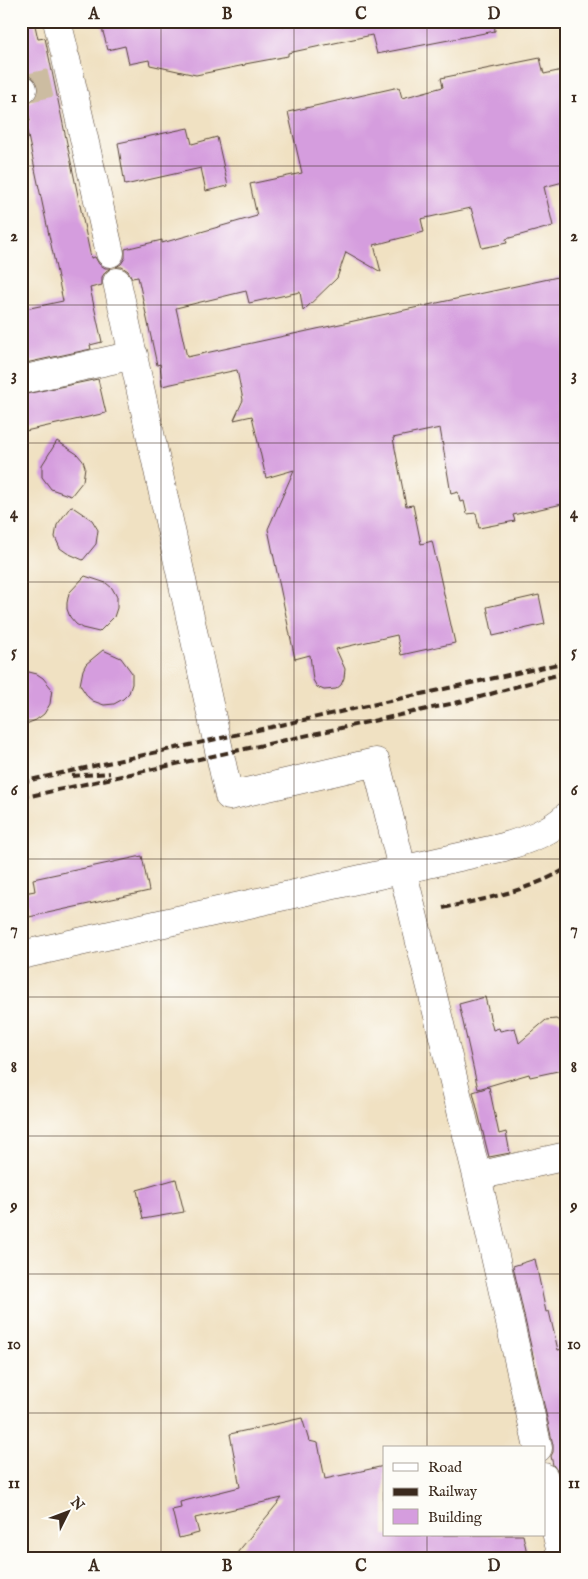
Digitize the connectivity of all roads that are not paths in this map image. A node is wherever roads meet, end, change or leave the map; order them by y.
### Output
1 (57, 21) edge
2 (110, 253) dead end
3 (117, 282) dead end
4 (134, 355) junction
5 (21, 380) edge
6 (567, 816) edge
7 (402, 869) junction
8 (24, 953) edge
9 (567, 1156) edge
10 (477, 1176) junction
11 (538, 1446) edge
12 (546, 1487) edge
13 (562, 1558) edge

1 - 2 lane
3 - 4 lane
4 - 5 lane
4 - 7 lane
6 - 7 lane
7 - 8 lane
7 - 10 lane
9 - 10 lane
10 - 11 lane
12 - 13 lane

